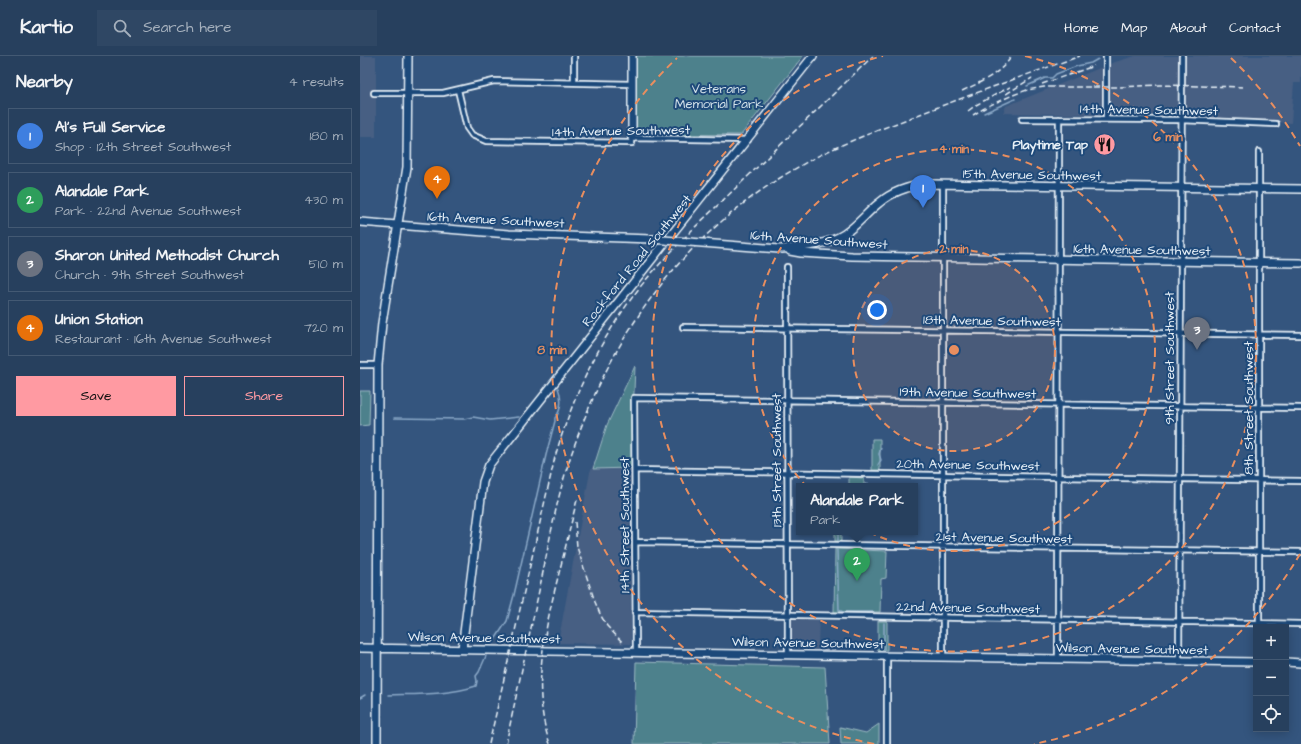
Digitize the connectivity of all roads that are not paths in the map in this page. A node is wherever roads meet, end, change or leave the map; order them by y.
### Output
1 (408, 56) edge
2 (574, 56) edge
3 (632, 56) edge
4 (813, 56) edge
5 (1106, 56) edge
6 (1182, 56) edge
7 (574, 82) junction
8 (632, 84) junction
9 (458, 90) junction
10 (374, 93) dead end
11 (408, 93) junction
12 (1022, 118) dead end
13 (1059, 119) junction
14 (1106, 119) junction
15 (1181, 120) junction
16 (1276, 124) dead end
17 (632, 138) junction
18 (748, 140) junction
19 (1259, 152) dead end
20 (943, 185) junction
21 (1059, 186) junction
22 (1181, 188) junction
23 (1260, 189) junction
24 (1301, 189) edge
25 (360, 222) edge
26 (398, 225) junction
27 (780, 249) junction
28 (943, 258) junction
29 (1059, 259) junction
30 (1181, 261) junction
31 (1260, 263) junction
32 (1301, 263) edge
33 (787, 267) dead end
34 (683, 327) dead end
35 (787, 328) junction
36 (943, 330) junction
37 (1059, 332) junction
38 (1181, 333) junction
39 (1260, 334) junction
40 (1301, 335) edge
41 (360, 365) edge
42 (378, 365) junction
43 (634, 398) joint
44 (787, 400) junction
45 (943, 403) junction
46 (1058, 404) junction
47 (1180, 406) junction
48 (1259, 407) junction
49 (1301, 408) edge
50 (635, 470) junction
51 (787, 472) junction
52 (943, 475) junction
53 (1058, 477) junction
54 (1180, 479) junction
55 (1259, 480) junction
56 (1301, 481) edge
57 (635, 542) junction
58 (787, 544) junction
59 (943, 547) junction
60 (1058, 548) junction
61 (1180, 550) junction
62 (1259, 552) junction
63 (1301, 552) edge
64 (635, 612) junction
65 (788, 615) junction
66 (943, 618) junction
67 (1058, 620) junction
68 (1180, 622) junction
69 (1259, 624) edge
70 (1289, 624) edge
71 (1301, 624) edge
72 (1253, 625) edge
73 (360, 648) edge
74 (376, 648) junction
75 (462, 649) junction
76 (636, 651) junction
77 (788, 654) junction
78 (887, 656) junction
79 (943, 657) junction
80 (1058, 659) junction
81 (1179, 661) junction
82 (1253, 662) edge
83 (1289, 662) edge
84 (1301, 663) edge
85 (377, 744) edge
86 (887, 744) edge

1 - 11 main road
2 - 7 street
3 - 8 main road
4 - 18 main road, Rockford Road Southwest
5 - 14 street
6 - 15 street, 9th Street Southwest
7 - 8 street
7 - 9 street
8 - 17 main road
9 - 11 street
9 - 17 street, 14th Avenue Southwest
10 - 11 street
11 - 26 main road
12 - 13 street, 14th Avenue Southwest
13 - 14 street, 14th Avenue Southwest
13 - 21 street
14 - 15 street, 14th Avenue Southwest
15 - 16 street, 14th Avenue Southwest
15 - 22 street, 9th Street Southwest
17 - 18 street, 14th Avenue Southwest
18 - 75 main road, Rockford Road Southwest
19 - 23 street, 8th Street Southwest
20 - 21 main road, 15th Avenue Southwest
20 - 27 main road, 15th Avenue Southwest
20 - 28 street
21 - 22 main road, 15th Avenue Southwest
21 - 29 street
22 - 23 main road, 15th Avenue Southwest
22 - 30 street, 9th Street Southwest
23 - 24 main road, 15th Avenue Southwest
23 - 31 street, 8th Street Southwest
25 - 26 main road, 16th Avenue Southwest
26 - 27 main road, 16th Avenue Southwest, bridge
26 - 42 main road
27 - 28 main road, 16th Avenue Southwest
28 - 29 main road, 16th Avenue Southwest
28 - 36 street
29 - 30 main road, 16th Avenue Southwest
29 - 37 street
30 - 31 main road, 16th Avenue Southwest
30 - 38 street, 9th Street Southwest
31 - 32 main road, 16th Avenue Southwest
31 - 39 street, 8th Street Southwest
33 - 35 street, 13th Street Southwest
34 - 35 street, 18th Avenue Southwest
35 - 36 street, 18th Avenue Southwest
35 - 44 street, 13th Street Southwest
36 - 37 street, 18th Avenue Southwest
36 - 45 street
37 - 38 street, 18th Avenue Southwest
37 - 46 street
38 - 39 street, 18th Avenue Southwest
38 - 47 street, 9th Street Southwest
39 - 40 street, 18th Avenue Southwest
39 - 48 street, 8th Street Southwest
41 - 42 street
42 - 74 main road
43 - 44 street, 19th Avenue Southwest
43 - 50 street, 14th Street Southwest
44 - 45 street, 19th Avenue Southwest
44 - 51 street, 13th Street Southwest
45 - 46 street, 19th Avenue Southwest
45 - 52 street
46 - 47 street, 19th Avenue Southwest
46 - 53 street
47 - 48 street, 19th Avenue Southwest
47 - 54 street, 9th Street Southwest
48 - 49 street, 19th Avenue Southwest
48 - 55 street, 8th Street Southwest
50 - 51 street, 20th Avenue Southwest
50 - 57 street, 14th Street Southwest
51 - 52 street, 20th Avenue Southwest
51 - 58 street, 13th Street Southwest
52 - 53 street, 20th Avenue Southwest
52 - 59 street
53 - 54 street, 20th Avenue Southwest
53 - 60 street
54 - 55 street, 20th Avenue Southwest
54 - 61 street, 9th Street Southwest
55 - 56 street, 20th Avenue Southwest
55 - 62 street, 8th Street Southwest
57 - 58 street, 21st Avenue Southwest
57 - 64 street, 14th Street Southwest
58 - 59 street, 21st Avenue Southwest
58 - 65 street, 13th Street Southwest
59 - 60 street, 21st Avenue Southwest
59 - 66 street
60 - 61 street, 21st Avenue Southwest
60 - 67 street
61 - 62 street, 21st Avenue Southwest
61 - 68 street, 9th Street Southwest
62 - 63 street, 21st Avenue Southwest
62 - 69 street, 8th Street Southwest
64 - 65 street, 22nd Avenue Southwest
64 - 76 street, 14th Street Southwest
65 - 66 street, 22nd Avenue Southwest
65 - 77 street, 13th Street Southwest
66 - 67 street, 22nd Avenue Southwest
66 - 79 street
67 - 68 street, 22nd Avenue Southwest
67 - 80 street
68 - 72 street, 22nd Avenue Southwest
68 - 81 street, 9th Street Southwest
70 - 71 street, 22nd Avenue Southwest
73 - 74 main road, Wilson Avenue Southwest
74 - 75 main road, Wilson Avenue Southwest
74 - 85 main road
75 - 76 main road, Wilson Avenue Southwest
76 - 77 main road, Wilson Avenue Southwest
77 - 78 main road, Wilson Avenue Southwest
78 - 79 main road, Wilson Avenue Southwest
78 - 86 street
79 - 80 main road, Wilson Avenue Southwest
80 - 81 main road, Wilson Avenue Southwest
81 - 82 main road, Wilson Avenue Southwest
83 - 84 main road

